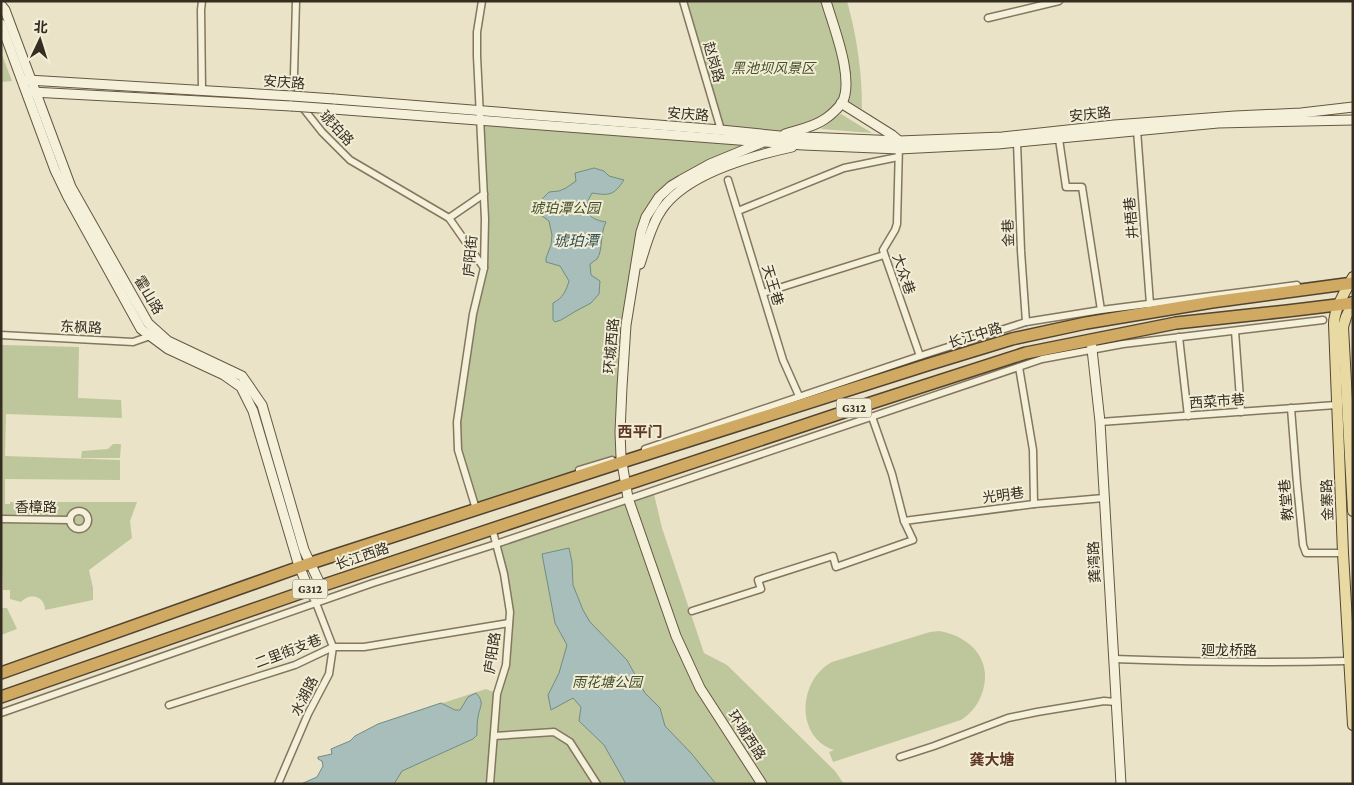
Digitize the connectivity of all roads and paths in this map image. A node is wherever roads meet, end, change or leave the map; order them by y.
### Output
1 (202, 1) edge
2 (296, 1) edge
3 (482, 1) edge
4 (683, 1) edge
5 (826, 1) edge
6 (1059, 1) edge
7 (3, 6) edge
8 (988, 18) dead end
9 (1, 24) edge
10 (22, 79) junction
11 (32, 80) junction
12 (202, 90) junction
13 (26, 92) junction
14 (36, 92) junction
15 (841, 103) junction
16 (1353, 108) edge
17 (480, 116) junction
18 (1353, 120) edge
19 (721, 130) junction
20 (1137, 130) junction
21 (780, 136) junction
22 (1059, 139) junction
23 (764, 142) junction
24 (1016, 142) junction
25 (803, 145) junction
26 (899, 149) junction
27 (728, 180) dead end
28 (484, 194) junction
29 (738, 211) junction
30 (448, 218) junction
31 (884, 255) junction
32 (484, 268) junction
33 (1352, 280) edge
34 (632, 286) junction
35 (763, 293) junction
36 (1353, 302) edge
37 (1150, 304) junction
38 (1340, 304) junction
39 (1101, 310) junction
40 (1346, 317) edge
41 (1323, 320) dead end
42 (1026, 322) junction
43 (1235, 331) junction
44 (154, 334) junction
45 (1, 335) edge
46 (1179, 337) junction
47 (1092, 345) junction
48 (920, 356) junction
49 (1019, 367) junction
50 (799, 396) junction
51 (1336, 405) junction
52 (1292, 408) junction
53 (1240, 412) junction
54 (1188, 416) junction
55 (872, 417) junction
56 (1100, 422) junction
57 (620, 461) junction
58 (623, 485) junction
59 (628, 498) junction
60 (1104, 498) junction
61 (1034, 504) junction
62 (476, 507) junction
63 (1353, 511) edge
64 (1, 519) edge
65 (70, 520) dead end
66 (904, 521) junction
67 (492, 528) junction
68 (496, 544) junction
69 (1343, 553) junction
70 (304, 563) junction
71 (321, 586) junction
72 (308, 590) junction
73 (316, 603) junction
74 (692, 611) dead end
75 (1350, 614) edge
76 (509, 623) junction
77 (333, 647) junction
78 (1114, 659) junction
79 (1344, 661) dead end
80 (1, 667) edge
81 (1, 674) edge
82 (1, 697) edge
83 (1116, 702) junction
84 (168, 705) dead end
85 (1, 713) edge
86 (1353, 725) edge
87 (494, 736) junction
88 (900, 757) dead end
89 (278, 784) edge
90 (490, 784) edge
91 (597, 784) edge
92 (762, 784) edge
93 (1121, 784) edge

1 - 12 street
2 - 30 street, 琥珀路
3 - 17 street, 庐阳街
4 - 19 street, 赵岗路
5 - 15 main road
6 - 8 street
7 - 11 main road, 霍山路
9 - 10 main road, 霍山路
10 - 11 main road, 安庆路
10 - 13 main road, 霍山路
11 - 12 main road, 安庆路
11 - 14 main road, 霍山路
12 - 17 main road, 安庆路, bridge
13 - 14 main road, 安庆路
13 - 44 main road, 霍山路
14 - 17 main road, 安庆路, bridge
14 - 44 main road, 霍山路
15 - 21 main road, 环城西路
15 - 26 main road
16 - 26 main road, 安庆路
17 - 19 main road, 安庆路
17 - 23 main road, 安庆路
17 - 28 street, 庐阳街
18 - 20 main road, 安庆路
19 - 21 main road, 安庆路
20 - 22 main road, 安庆路
20 - 37 street, 井梧巷
21 - 23 main road, 环城西路
21 - 26 main road, 安庆路
22 - 24 main road, 安庆路
22 - 39 street
23 - 25 main road, 安庆路
23 - 34 main road, 环城西路
24 - 26 main road, 安庆路
24 - 42 street, 金巷
25 - 26 main road, 安庆路
25 - 34 main road
26 - 29 street
26 - 31 street, 大众巷
27 - 29 street, 天王巷
28 - 30 street
28 - 32 street, 庐阳街
29 - 35 street, 天王巷
30 - 32 street
31 - 35 street
31 - 48 street, 大众巷
32 - 62 street, 庐阳街
33 - 37 street
33 - 38 main road, 金寨路
33 - 57 highway, 长江中路 / G312
34 - 57 main road, 环城西路
35 - 50 street, 天王巷
36 - 38 highway
36 - 40 main road, 金寨路
37 - 39 street
38 - 47 highway, G312
38 - 51 main road, 金寨路
39 - 42 street
40 - 63 main road, 金寨路
41 - 43 street
42 - 48 street
43 - 46 street
43 - 53 street
44 - 45 street, 东枫路
44 - 70 main road, 霍山路
46 - 47 street
46 - 54 street
47 - 49 street
47 - 56 main road, 龚湾路
47 - 58 highway, G312
48 - 50 street
49 - 55 street
49 - 61 street
50 - 57 street
51 - 52 street, 西菜市巷
51 - 69 main road, 金寨路
52 - 53 street, 西菜市巷
52 - 69 street, 教堂巷
53 - 54 street, 西菜市巷
54 - 56 street, 西菜市巷
55 - 59 street
55 - 66 street
56 - 60 main road, 龚湾路
57 - 58 main road, 环城西路
57 - 62 highway, 长江西路 / G312
58 - 59 main road, 环城西路
58 - 67 highway, 长江西路 / G312
59 - 68 street
59 - 92 main road, 环城西路
60 - 61 street, 光明巷
60 - 78 main road, 龚湾路
61 - 66 street, 光明巷
62 - 70 highway, 长江西路 / G312
64 - 65 street, 香樟路
66 - 74 street
67 - 68 street, 庐阳路
67 - 71 highway, 长江西路 / G312
68 - 73 street
68 - 76 street, 庐阳路
69 - 75 main road, 金寨路
70 - 71 main road, 霍山路
70 - 72 main road, 霍山路
70 - 80 street
70 - 81 highway, 长江西路 / G312
71 - 72 highway, 长江西路 / G312
72 - 73 street, 水湖路
72 - 82 highway, 长江西路 / G312
73 - 77 street, 水湖路
73 - 85 street
75 - 86 main road, 金寨路
76 - 77 street, 二里街支巷
76 - 87 street, 庐阳路
77 - 84 street, 二里街支巷
77 - 89 street, 水湖路
78 - 79 street, 廻龙桥路
78 - 83 main road, 龚湾路
83 - 88 street
83 - 93 main road, 龚湾路
87 - 90 street, 庐阳路
87 - 91 street

